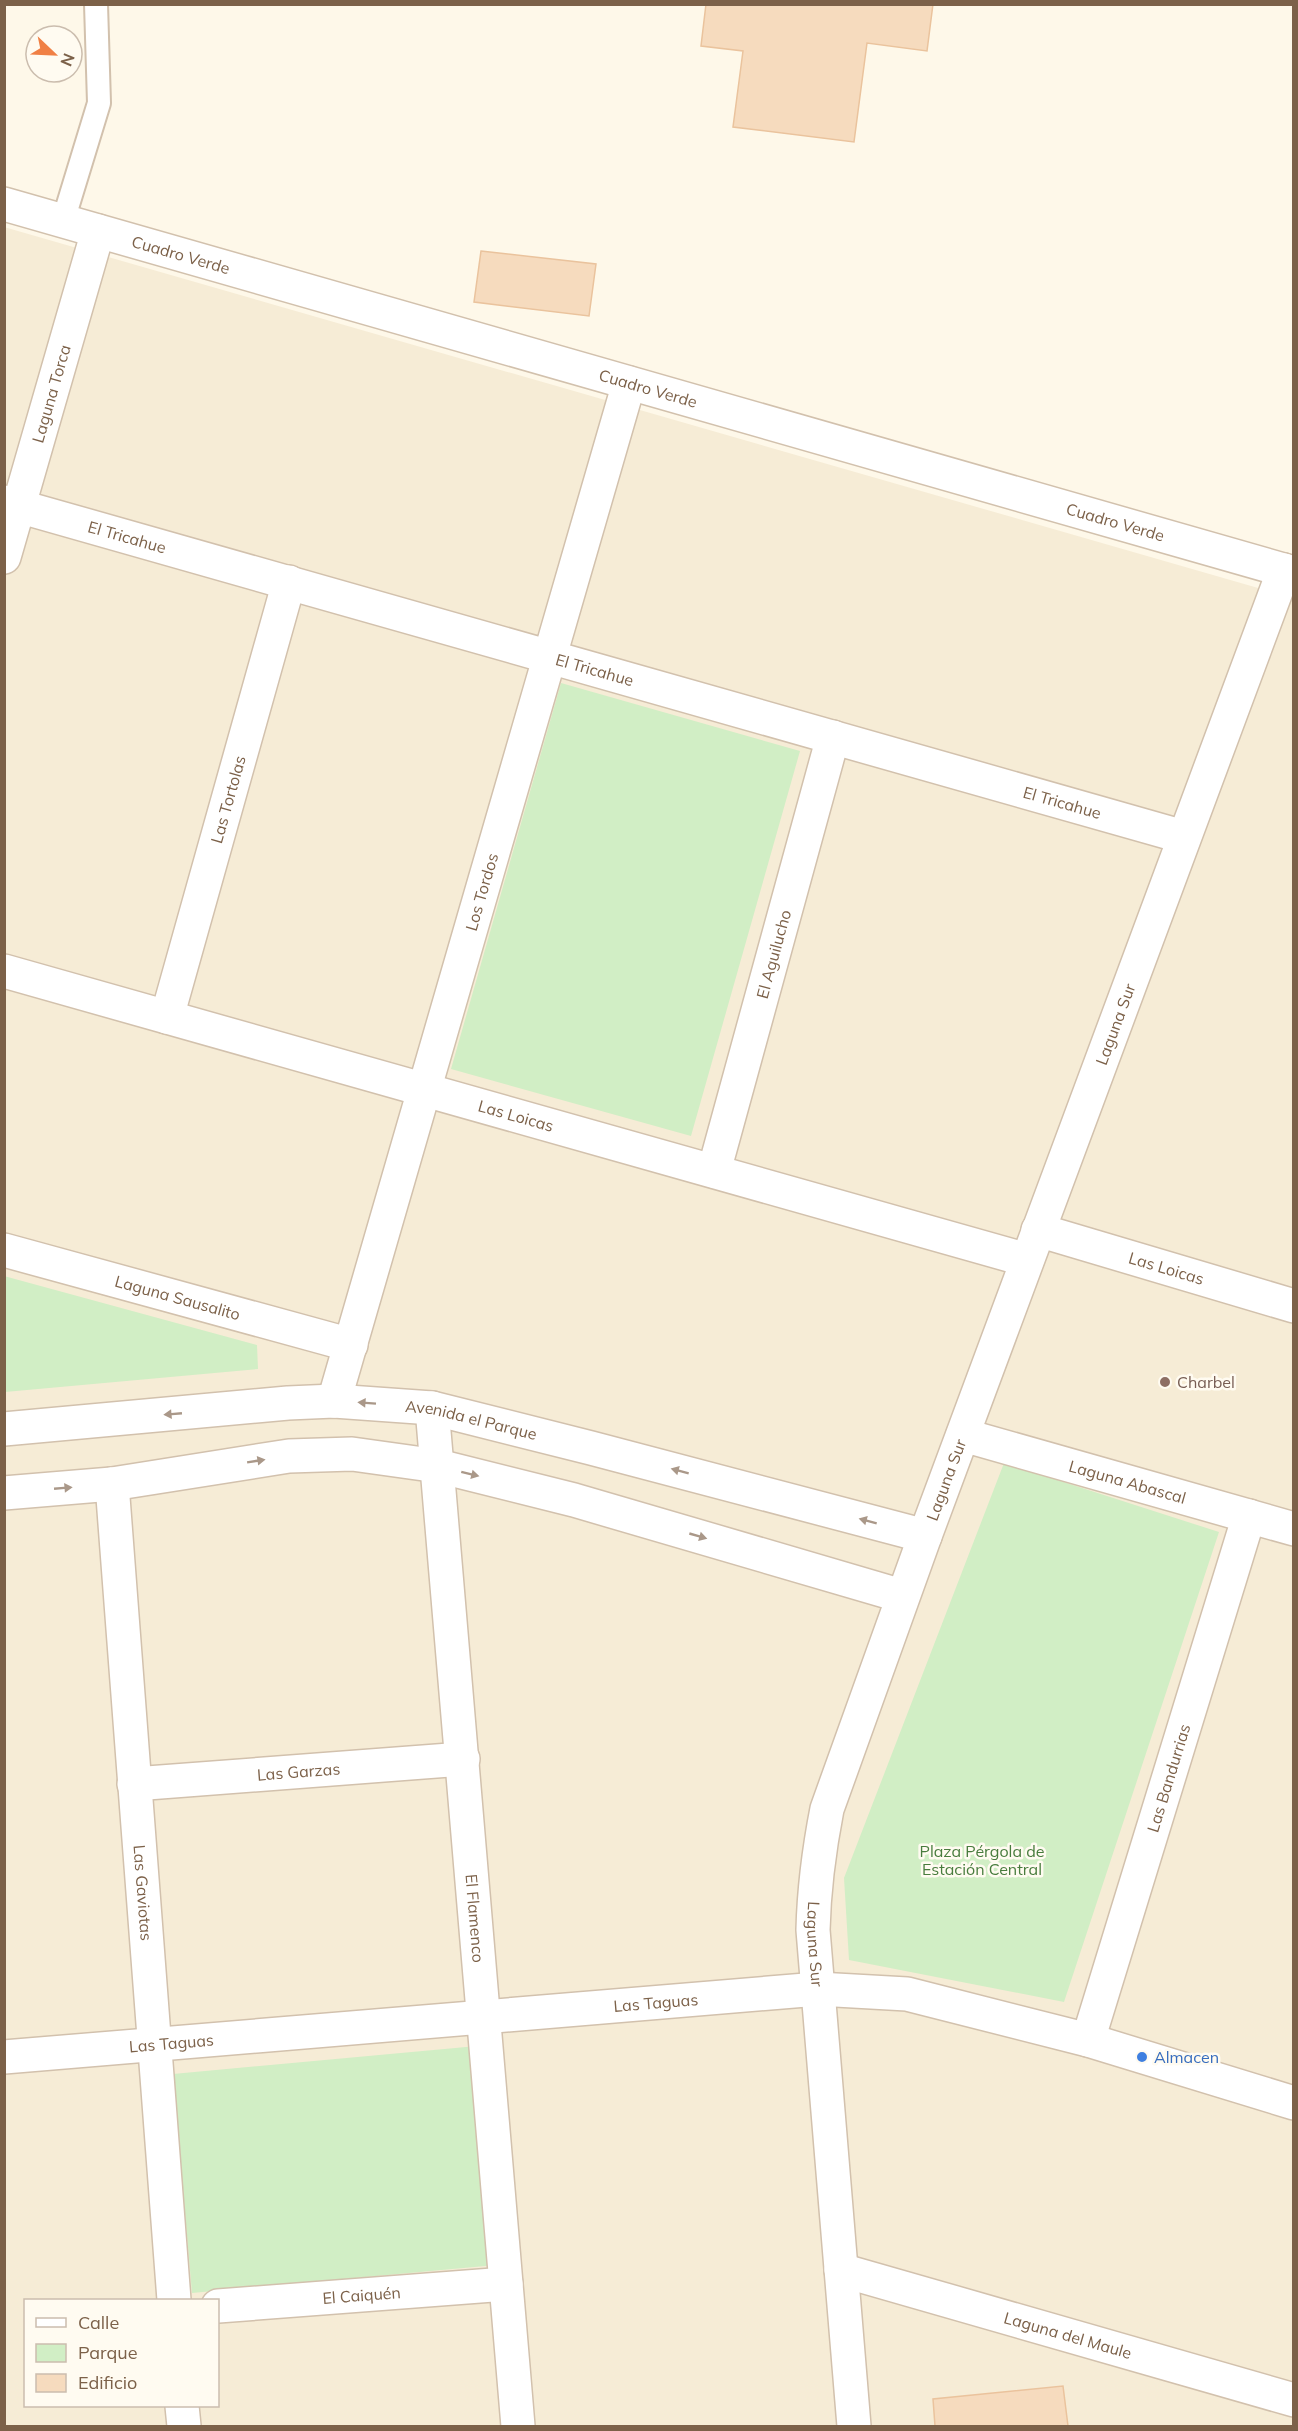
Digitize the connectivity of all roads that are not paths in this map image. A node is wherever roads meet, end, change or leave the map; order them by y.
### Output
1 (96, 4) edge
2 (4, 204) edge
3 (63, 221) junction
4 (98, 231) junction
5 (629, 383) junction
6 (12, 504) edge
7 (4, 556) edge
8 (1288, 572) edge
9 (289, 582) junction
10 (550, 656) junction
11 (833, 737) junction
12 (1184, 837) junction
13 (4, 971) edge
14 (167, 1017) junction
15 (424, 1089) junction
16 (714, 1171) junction
17 (1033, 1245) junction
18 (4, 1250) edge
19 (1293, 1306) edge
20 (351, 1345) junction
21 (334, 1401) junction
22 (432, 1408) junction
23 (4, 1429) edge
24 (963, 1435) junction
25 (438, 1466) junction
26 (112, 1484) junction
27 (4, 1493) edge
28 (1249, 1516) junction
29 (1293, 1529) edge
30 (925, 1536) junction
31 (902, 1596) junction
32 (463, 1759) junction
33 (134, 1784) junction
34 (818, 1989) junction
35 (484, 2017) junction
36 (1088, 2040) junction
37 (154, 2044) junction
38 (4, 2057) edge
39 (1293, 2103) edge
40 (841, 2270) junction
41 (506, 2284) junction
42 (174, 2299) edge
43 (219, 2306) edge
44 (1293, 2400) edge
45 (182, 2407) edge
46 (184, 2427) edge
47 (518, 2427) edge
48 (854, 2427) edge

1 - 3 lane
2 - 3 street, Cuadro Verde
3 - 4 street, Cuadro Verde
4 - 5 street, Cuadro Verde
4 - 6 street, Laguna Torca
5 - 8 street, Cuadro Verde
5 - 10 street, Los Tordos
6 - 7 street, Laguna Torca
6 - 9 street, El Tricahue
8 - 12 street, Laguna Sur
9 - 10 street, El Tricahue
9 - 14 street, Las Tortolas
10 - 11 street, El Tricahue
10 - 15 street, Los Tordos
11 - 12 street, El Tricahue
11 - 16 street, El Aguilucho
12 - 17 street, Laguna Sur
13 - 14 street, Las Loicas
14 - 15 street, Las Loicas
15 - 16 street, Las Loicas
15 - 20 street, Los Tordos
16 - 17 street, Las Loicas
17 - 19 street, Las Loicas
17 - 24 street, Laguna Sur
18 - 20 street, Laguna Sausalito
20 - 21 street, Los Tordos
22 -> 21 street, Avenida el Parque
21 -> 23 street, Avenida el Parque
22 - 25 street, El Flamenco
30 -> 22 street, Avenida el Parque
24 - 28 street, Laguna Abascal
24 - 30 street, Laguna Sur
26 -> 25 street
25 -> 31 street
25 - 32 street, El Flamenco
27 -> 26 street
26 - 33 street, Las Gaviotas
28 - 29 street, Laguna Abascal
28 - 36 street, Las Bandurrias
30 - 31 street, Laguna Sur
31 - 34 street, Laguna Sur
32 - 33 street, Las Garzas
32 - 35 street, El Flamenco
33 - 37 street, Las Gaviotas
34 - 35 street, Las Taguas
34 - 36 street, Las Taguas
34 - 40 street, Laguna Sur
35 - 37 street, Las Taguas
35 - 41 street, El Flamenco
36 - 39 street, Las Taguas
37 - 38 street, Las Taguas
37 - 42 street, Las Gaviotas
40 - 44 street, Laguna del Maule
40 - 48 street, Laguna Sur
41 - 43 street, El Caiquén
41 - 47 street, El Flamenco
45 - 46 street

